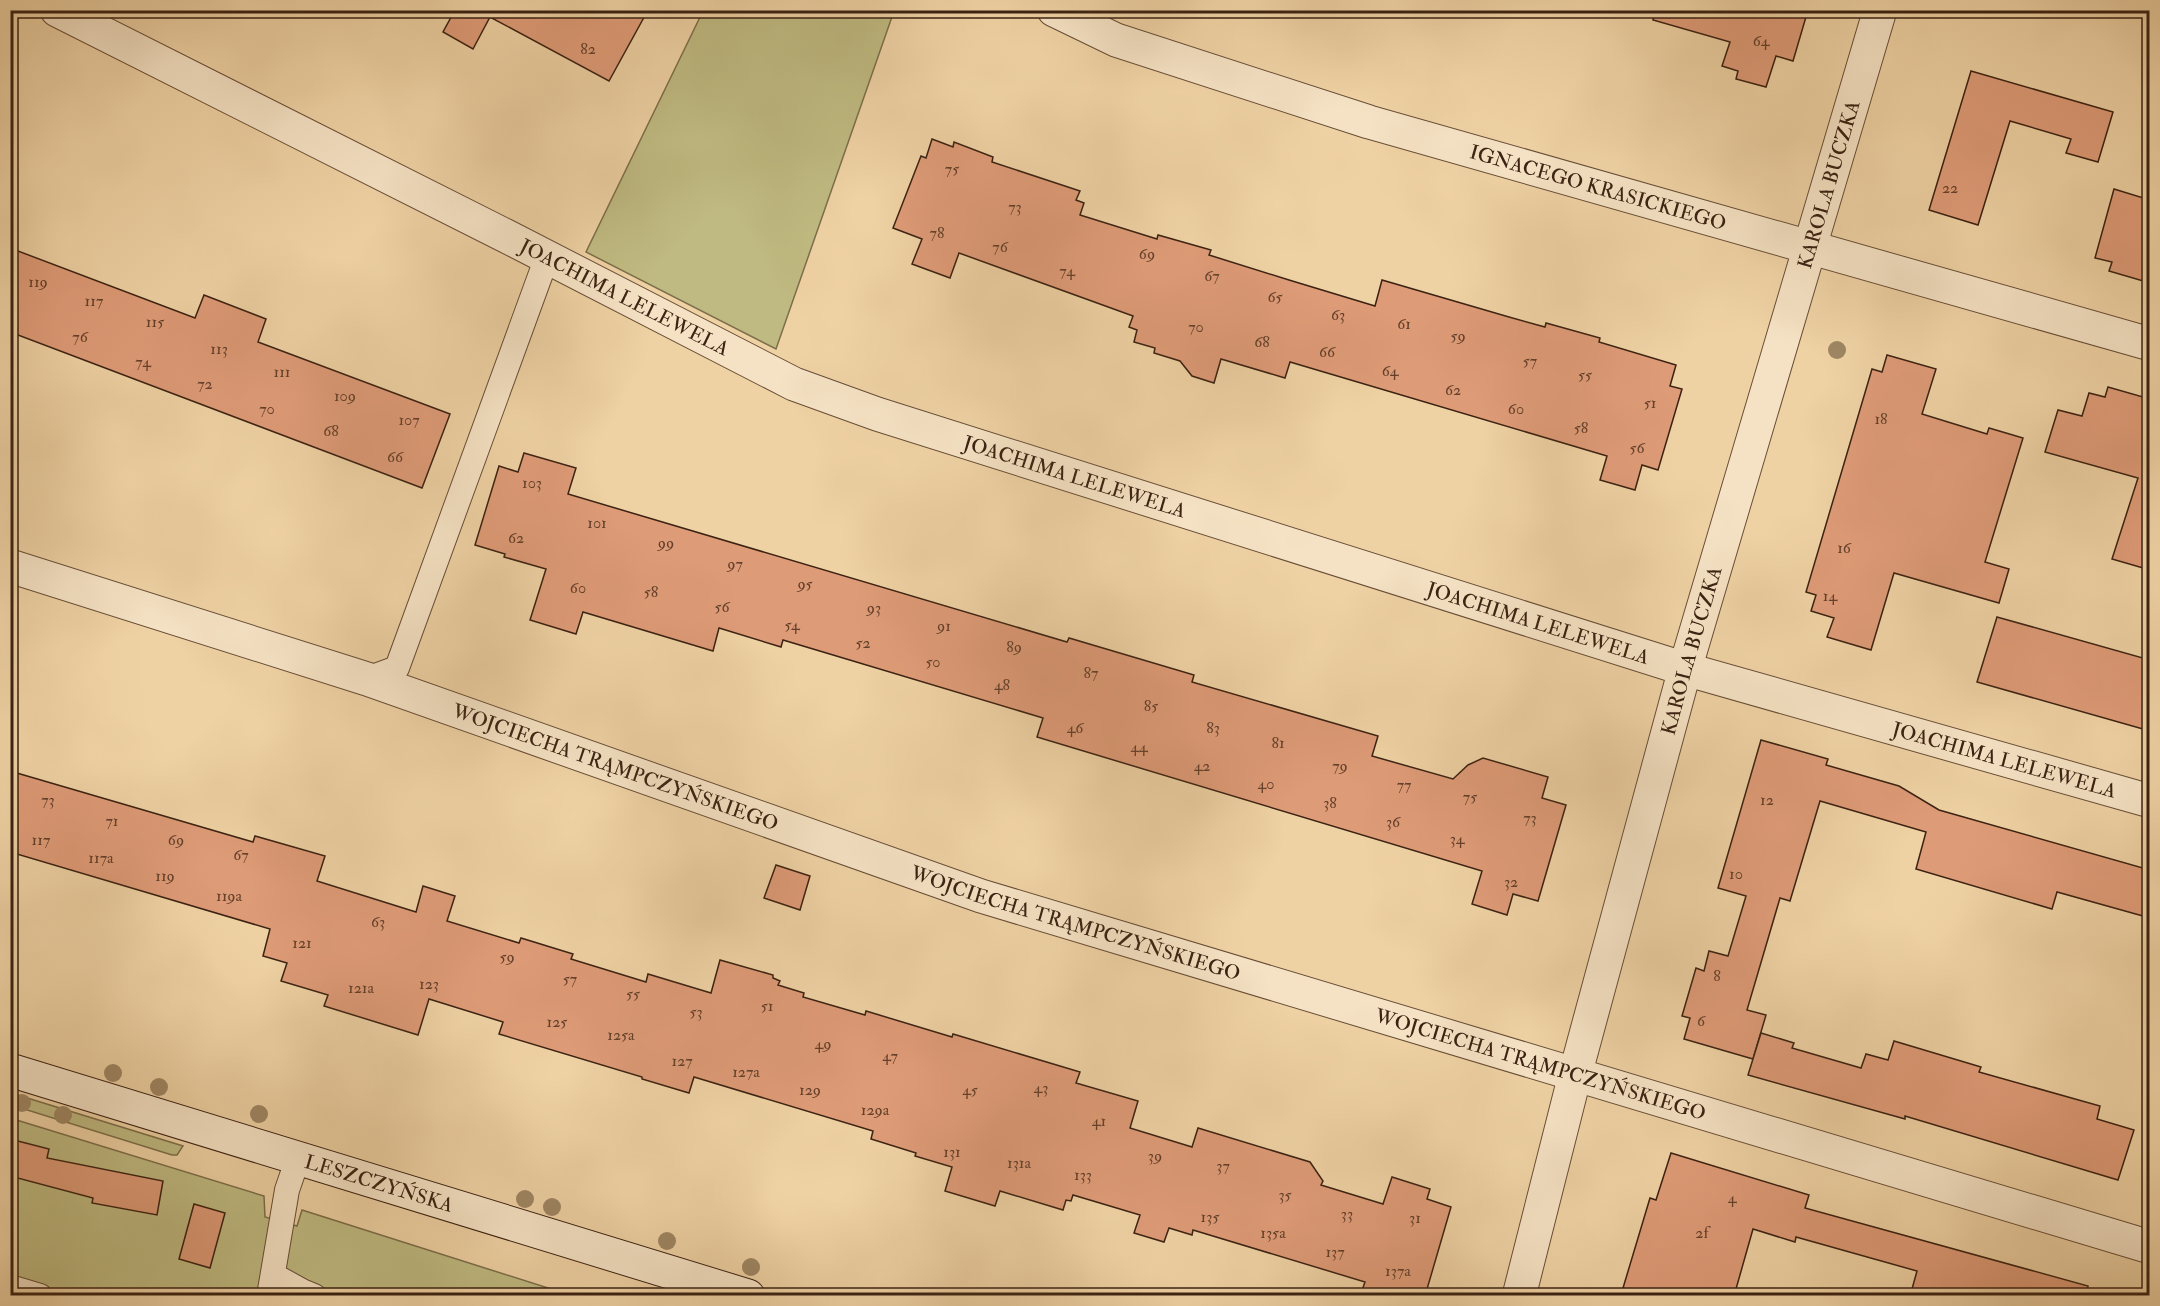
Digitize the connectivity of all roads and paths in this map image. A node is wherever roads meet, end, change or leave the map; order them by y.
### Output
1 (57, 10) edge
2 (1054, 10) edge
3 (1880, 10) edge
4 (1811, 246) junction
5 (547, 257) junction
6 (2150, 344) edge
7 (10, 566) edge
8 (1685, 669) junction
9 (367, 679) junction
10 (2150, 801) edge
11 (10, 1070) edge
12 (1575, 1075) junction
13 (298, 1158) junction
14 (2150, 1247) edge
15 (271, 1285) edge
16 (10, 1287) edge
17 (40, 1296) edge
18 (314, 1296) edge
19 (748, 1296) edge
20 (1519, 1296) edge

1 - 5 street, JOACHIMA LELEWELA
2 - 4 street, IGNACEGO KRASICKIEGO
3 - 4 street, KAROLA BUCZKA
4 - 6 street, IGNACEGO KRASICKIEGO
4 - 8 street, KAROLA BUCZKA
5 - 8 street, JOACHIMA LELEWELA
5 - 9 lane
7 - 9 street, WOJCIECHA TRĄMPCZYŃSKIEGO
8 - 10 street, JOACHIMA LELEWELA
8 - 12 street, KAROLA BUCZKA
9 - 12 street, WOJCIECHA TRĄMPCZYŃSKIEGO
11 - 13 street, LESZCZYŃSKA
12 - 14 street, WOJCIECHA TRĄMPCZYŃSKIEGO
12 - 20 street, KAROLA BUCZKA
13 - 15 lane
13 - 19 street, LESZCZYŃSKA
15 - 18 lane
16 - 17 lane

